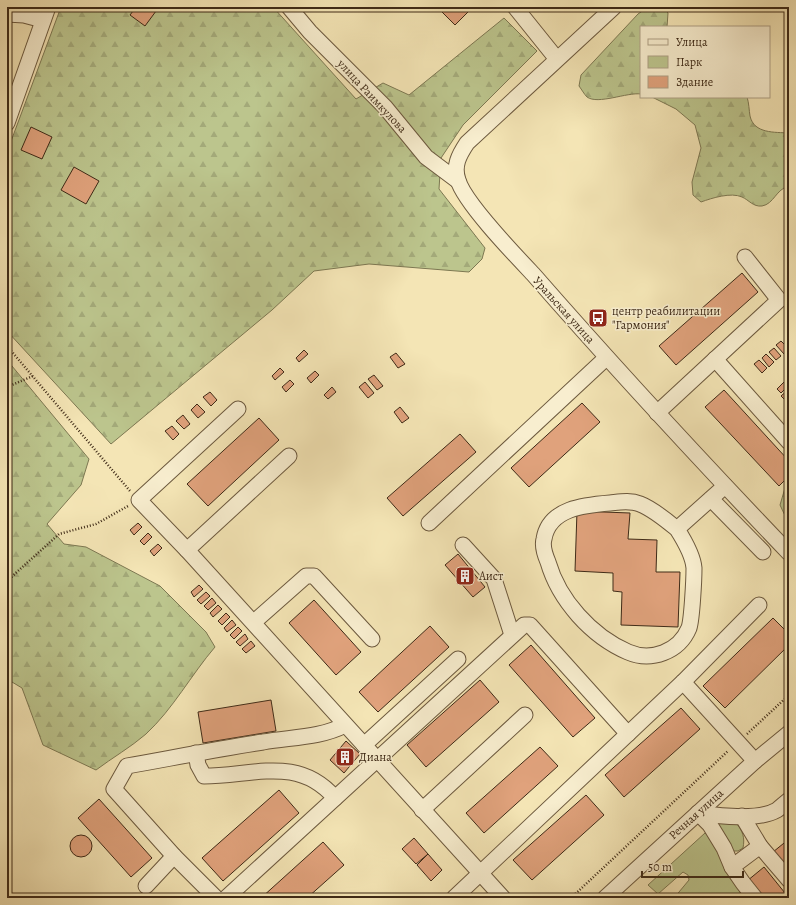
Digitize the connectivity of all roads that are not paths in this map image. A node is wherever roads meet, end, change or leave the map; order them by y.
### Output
1 (289, 7) edge
2 (515, 7) edge
3 (614, 7) edge
4 (7, 14) edge
5 (45, 14) edge
6 (556, 58) junction
7 (7, 123) edge
8 (458, 181) junction
9 (744, 257) dead end
10 (606, 358) junction
11 (715, 359) junction
12 (238, 409) dead end
13 (657, 413) junction
14 (789, 442) edge
15 (288, 456) dead end
16 (725, 486) junction
17 (711, 499) junction
18 (429, 523) dead end
19 (677, 529) junction
20 (463, 545) dead end
21 (187, 550) junction
22 (763, 552) dead end
23 (789, 553) edge
24 (759, 605) dead end
25 (254, 622) junction
26 (512, 635) junction
27 (372, 638) dead end
28 (458, 659) dead end
29 (683, 682) junction
30 (525, 715) dead end
31 (345, 725) junction
32 (789, 733) edge
33 (628, 734) junction
34 (364, 745) junction
35 (196, 753) junction
36 (378, 760) junction
37 (755, 761) junction
38 (335, 798) junction
39 (787, 805) edge
40 (422, 810) junction
41 (698, 813) junction
42 (742, 816) junction
43 (760, 846) junction
44 (174, 856) junction
45 (732, 867) junction
46 (481, 874) junction
47 (789, 880) edge
48 (146, 886) dead end
49 (216, 898) edge
50 (226, 898) edge
51 (454, 898) edge
52 (503, 898) edge
53 (604, 898) edge
54 (755, 898) edge

1 - 8 street, улица Раимкулова
2 - 6 street
3 - 6 street
4 - 5 street
5 - 7 street
6 - 8 street
8 - 10 street, Уральская улица
9 - 11 street
10 - 13 street, Уральская улица
10 - 18 street
11 - 13 street
11 - 14 street
12 - 21 street
13 - 16 street, Уральская улица
15 - 21 street
16 - 17 street
16 - 23 street, Уральская улица
17 - 19 street
17 - 22 street
19 - 19 street
20 - 26 street
21 - 25 street
24 - 29 street
25 - 27 street
25 - 31 street
26 - 33 street
26 - 36 street
28 - 34 street
29 - 33 street
29 - 37 street
30 - 40 street
31 - 34 street
31 - 35 street
32 - 37 street, Речная улица
33 - 46 street
34 - 36 street
35 - 38 street
35 - 44 street
36 - 38 street
36 - 40 street
37 - 41 street, Речная улица
38 - 50 street
39 - 42 street
40 - 46 street
41 - 42 street
41 - 45 street
41 - 53 street, Речная улица
42 - 43 street
43 - 45 street
43 - 47 street
44 - 48 street
44 - 49 street
45 - 54 street
46 - 51 street
46 - 52 street

